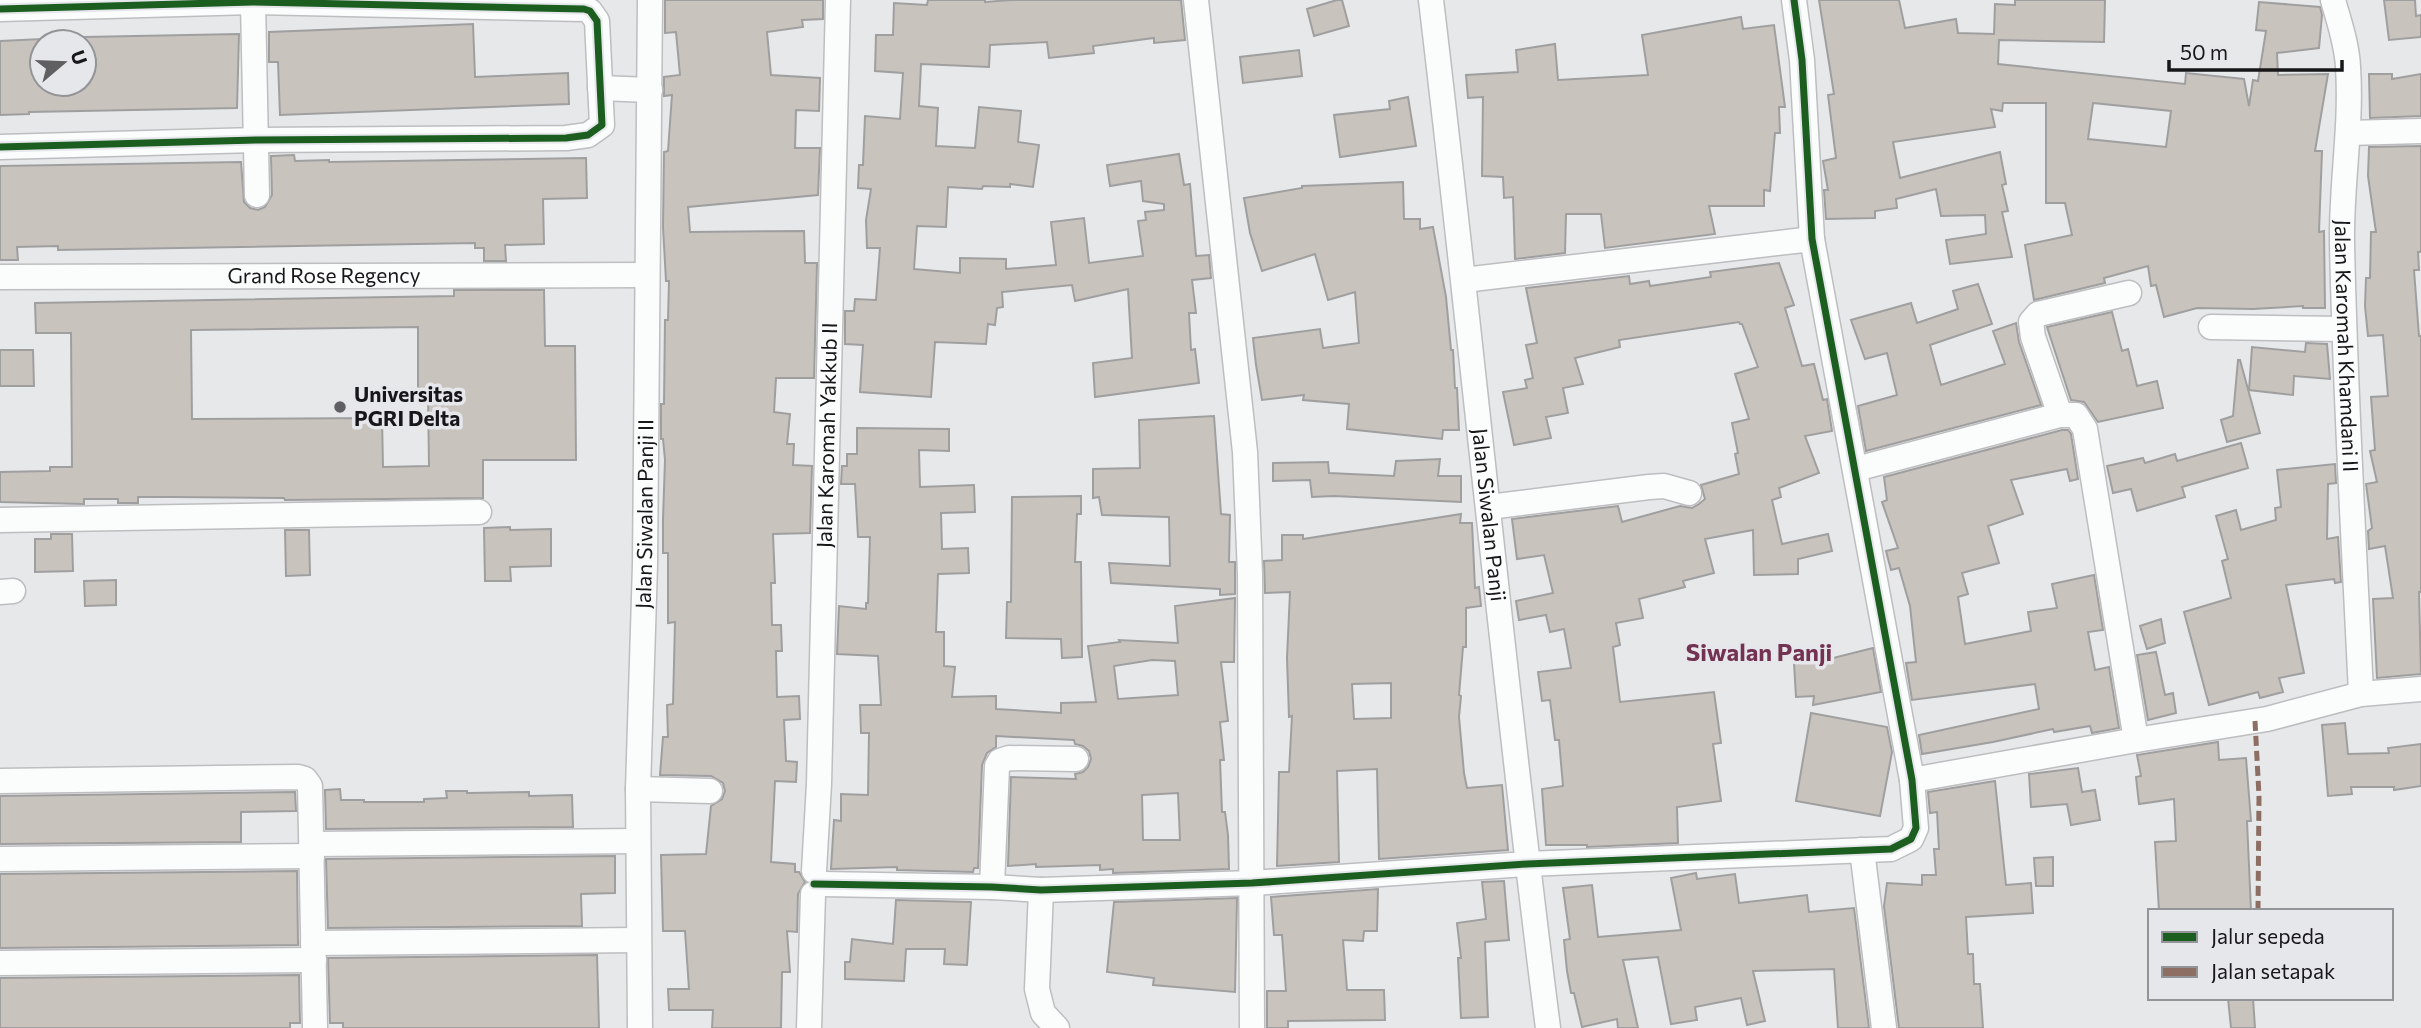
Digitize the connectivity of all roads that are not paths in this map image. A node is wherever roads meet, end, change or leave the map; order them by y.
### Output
1 (650, 0) edge
2 (838, 0) edge
3 (1196, 0) edge
4 (1431, 0) edge
5 (1794, 0) edge
6 (2333, 0) edge
7 (253, 2) junction
8 (0, 9) edge
9 (600, 88) junction
10 (650, 90) junction
11 (2421, 131) edge
12 (2348, 133) junction
13 (257, 140) junction
14 (0, 147) edge
15 (257, 195) dead end
16 (1812, 239) junction
17 (648, 275) junction
18 (0, 277) edge
19 (1464, 280) junction
20 (2129, 293) dead end
21 (2211, 327) dead end
22 (2344, 328) junction
23 (2060, 415) junction
24 (1856, 469) junction
25 (1689, 493) dead end
26 (1489, 507) junction
27 (479, 512) dead end
28 (0, 520) edge
29 (2421, 689) edge
30 (2361, 694) junction
31 (2136, 740) junction
32 (1076, 759) dead end
33 (1912, 780) junction
34 (0, 781) edge
35 (638, 789) junction
36 (710, 791) dead end
37 (638, 841) junction
38 (312, 850) junction
39 (1862, 850) junction
40 (0, 859) edge
41 (1527, 864) junction
42 (816, 883) junction
43 (1252, 883) junction
44 (992, 887) junction
45 (1041, 890) junction
46 (638, 940) junction
47 (314, 951) junction
48 (0, 963) edge
49 (315, 1028) edge
50 (640, 1028) edge
51 (808, 1028) edge
52 (1057, 1028) edge
53 (1252, 1028) edge
54 (1548, 1028) edge
55 (1884, 1028) edge

1 - 10 street, Jalan Siwalan Panji II
2 - 42 street, Jalan Karomah Yakkub II
3 - 43 street
4 - 19 street, Jalan Siwalan Panji
5 - 16 street
6 - 12 street, Jalan Karomah Khamdani II
7 - 8 street
7 - 9 street
7 - 13 street
9 - 10 street
9 - 13 street
10 - 17 street, Jalan Siwalan Panji II
11 - 12 street
12 - 22 street, Jalan Karomah Khamdani II
13 - 14 street
13 - 15 street
16 - 19 street
16 - 24 street
17 - 18 street, Grand Rose Regency
17 - 35 street, Jalan Siwalan Panji II
19 - 26 street, Jalan Siwalan Panji
20 - 23 street
21 - 22 street
22 - 30 street, Jalan Karomah Khamdani II
23 - 24 street
23 - 31 street
24 - 33 street
25 - 26 street
26 - 41 street, Jalan Siwalan Panji
27 - 28 street
29 - 30 street
30 - 31 street
31 - 33 street
32 - 44 street
33 - 39 street
34 - 38 street
35 - 36 street
35 - 37 street, Jalan Siwalan Panji II
37 - 38 street
37 - 46 street, Jalan Siwalan Panji II
38 - 40 street
38 - 47 street
39 - 41 street
39 - 55 street
41 - 43 street
41 - 54 street, Jalan Siwalan Panji
42 - 44 street
42 - 51 street, Jalan Karomah Yakkub II
43 - 45 street
43 - 53 street
44 - 45 street
45 - 52 street
46 - 47 street
46 - 50 street, Jalan Siwalan Panji II
47 - 48 street
47 - 49 street

